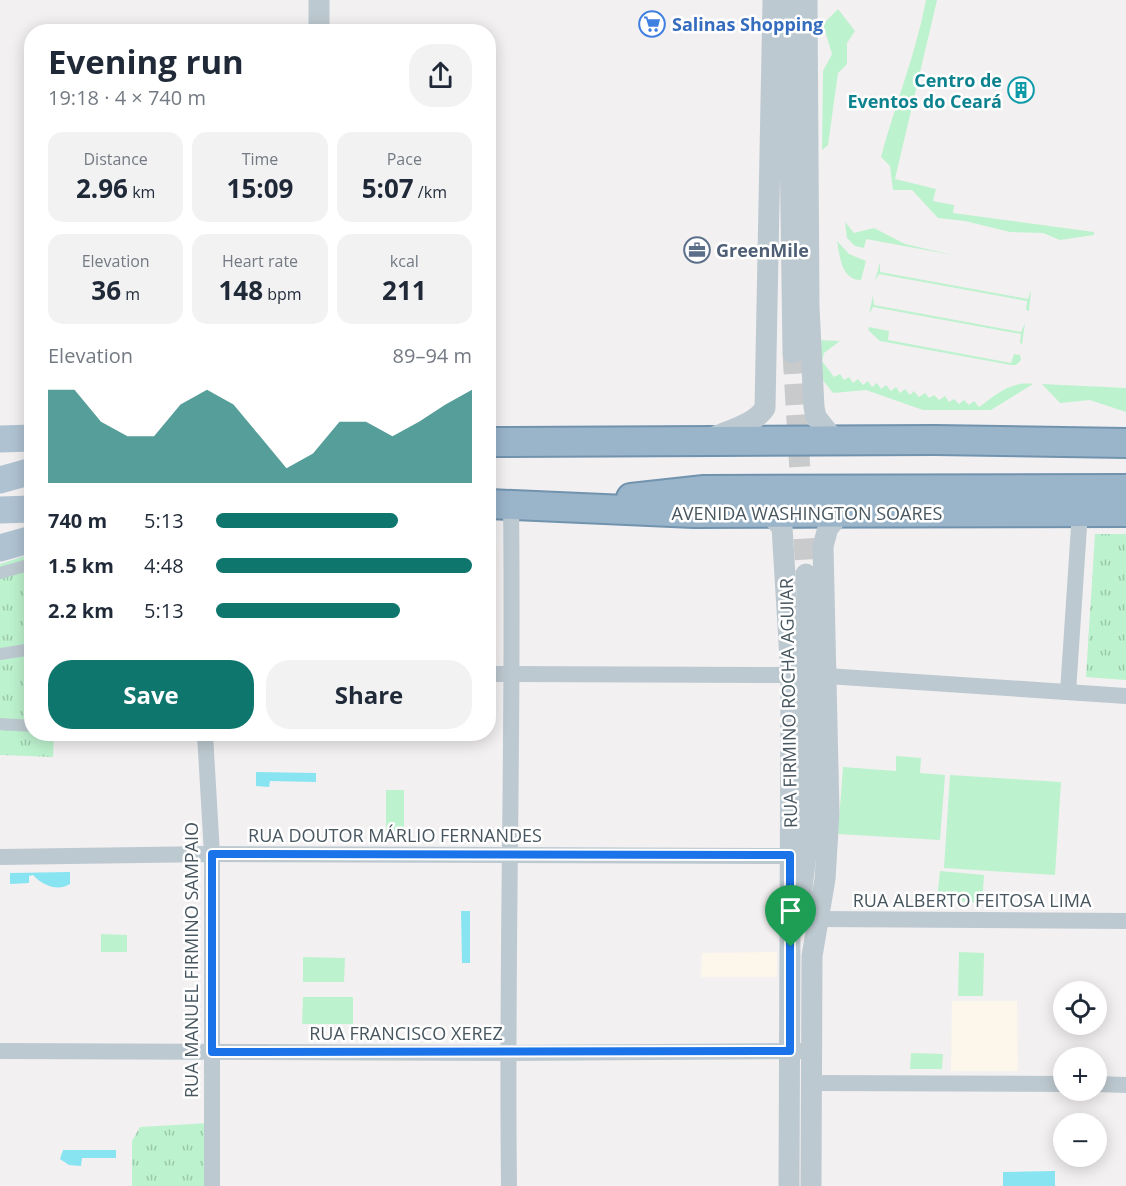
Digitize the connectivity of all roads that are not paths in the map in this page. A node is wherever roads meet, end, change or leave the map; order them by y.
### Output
1 (319, 0) edge
2 (773, 0) edge
3 (788, 0) edge
4 (807, 0) edge
5 (319, 24) edge
6 (793, 353) tunnel mouth
7 (24, 438) edge
8 (0, 439) edge
9 (704, 441) junction
10 (496, 442) edge
11 (836, 442) junction
12 (1126, 442) edge
13 (24, 473) edge
14 (0, 480) edge
15 (1126, 489) edge
16 (500, 505) edge
17 (24, 509) edge
18 (0, 510) edge
19 (570, 510) junction
20 (1080, 512) junction
21 (1126, 512) edge
22 (769, 513) junction
23 (840, 514) junction
24 (24, 541) edge
25 (0, 548) edge
26 (24, 566) edge
27 (0, 573) edge
28 (806, 574) tunnel mouth
29 (24, 651) edge
30 (0, 654) edge
31 (513, 673) junction
32 (496, 674) edge
33 (791, 675) junction
34 (827, 675) junction
35 (1068, 692) junction
36 (1126, 696) edge
37 (0, 724) edge
38 (24, 726) edge
39 (205, 741) edge
40 (212, 854) junction
41 (509, 855) junction
42 (790, 855) junction
43 (0, 857) edge
44 (818, 919) junction
45 (1126, 921) edge
46 (791, 947) junction
47 (0, 1051) edge
48 (790, 1051) junction
49 (812, 1051) junction
50 (212, 1052) junction
51 (507, 1053) junction
52 (812, 1083) junction
53 (1053, 1084) edge
54 (1107, 1084) edge
55 (1126, 1084) edge
56 (212, 1186) edge
57 (509, 1186) edge
58 (789, 1186) edge
59 (811, 1186) edge

1 - 5 street
2 - 9 street
3 - 6 street
4 - 11 street
7 - 8 main road
9 - 10 highway
9 - 11 highway
11 - 12 highway
13 - 14 main road
15 - 19 highway
16 - 19 highway, AVENIDA WASHINGTON SOARES
16 - 31 street
17 - 18 main road
19 - 22 highway, AVENIDA WASHINGTON SOARES
20 - 21 highway, AVENIDA WASHINGTON SOARES
20 - 23 highway, AVENIDA WASHINGTON SOARES
20 - 35 street
22 - 23 highway, AVENIDA WASHINGTON SOARES
22 - 33 street, RUA FIRMINO ROCHA AGUIAR
23 - 34 street, RUA FIRMINO ROCHA AGUIAR
24 - 25 main road
26 - 27 street
28 - 46 street
29 - 30 street
31 - 32 street
31 - 33 street
31 - 41 street
33 - 42 street, RUA FIRMINO ROCHA AGUIAR
34 - 35 street
34 - 44 street, RUA FIRMINO ROCHA AGUIAR
35 - 36 street
37 - 38 street
39 - 40 street, RUA MANUEL FIRMINO SAMPAIO
40 - 41 street, RUA DOUTOR MÁRLIO FERNANDES
40 - 43 street, RUA DOUTOR MÁRLIO FERNANDES
40 - 50 street, RUA MANUEL FIRMINO SAMPAIO
41 - 42 street, RUA DOUTOR MÁRLIO FERNANDES
41 - 51 street
42 - 46 street, RUA FIRMINO ROCHA AGUIAR
44 - 45 street, RUA ALBERTO FEITOSA LIMA
44 - 49 street, RUA FIRMINO ROCHA AGUIAR
46 - 48 street, RUA FIRMINO ROCHA AGUIAR
47 - 50 street, RUA FRANCISCO XEREZ
48 - 49 street, RUA FRANCISCO XEREZ
48 - 51 street, RUA FRANCISCO XEREZ
48 - 58 street, RUA FIRMINO ROCHA AGUIAR
49 - 52 street, RUA FIRMINO ROCHA AGUIAR
50 - 51 street, RUA FRANCISCO XEREZ
50 - 56 street, RUA MANUEL FIRMINO SAMPAIO
51 - 57 street
52 - 53 street
52 - 59 street, RUA FIRMINO ROCHA AGUIAR
54 - 55 street

